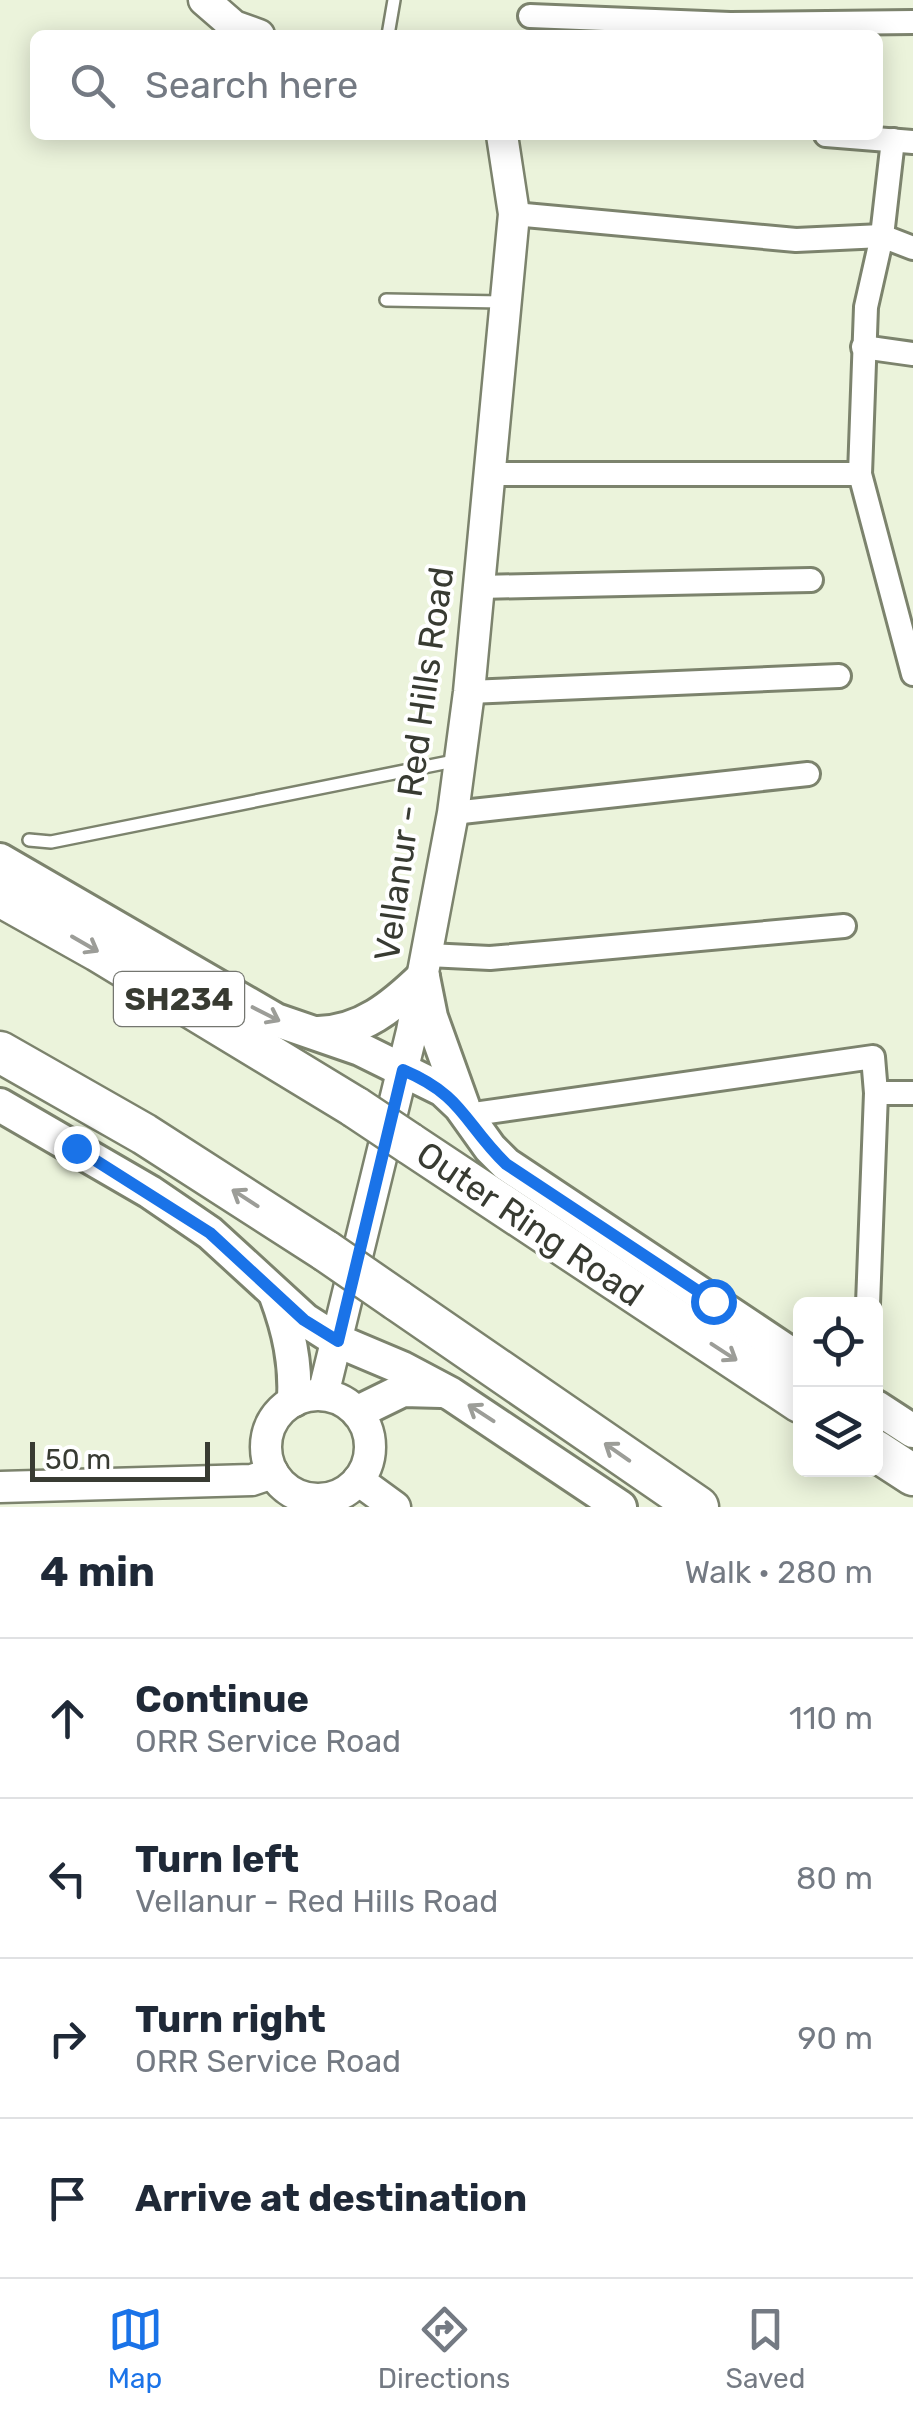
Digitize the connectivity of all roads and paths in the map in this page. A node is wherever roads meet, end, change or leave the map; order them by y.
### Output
1 (204, 0) edge
2 (394, 0) edge
3 (530, 17) edge
4 (913, 22) edge
5 (245, 30) edge
6 (389, 30) edge
7 (503, 140) edge
8 (903, 141) edge
9 (514, 214) junction
10 (882, 236) junction
11 (913, 248) edge
12 (386, 300) dead end
13 (506, 302) junction
14 (864, 347) junction
15 (913, 354) edge
16 (490, 474) junction
17 (860, 474) junction
18 (811, 580) dead end
19 (478, 587) junction
20 (913, 674) edge
21 (838, 676) dead end
22 (469, 692) junction
23 (459, 760) junction
24 (808, 774) dead end
25 (453, 813) junction
26 (29, 840) dead end
27 (0, 860) edge
28 (0, 896) edge
29 (844, 926) dead end
30 (426, 966) junction
31 (314, 1033) junction
32 (0, 1052) edge
33 (403, 1070) junction
34 (876, 1092) junction
35 (913, 1093) edge
36 (0, 1105) edge
37 (467, 1115) junction
38 (0, 1126) edge
39 (76, 1148) junction
40 (274, 1292) junction
41 (868, 1297) edge
42 (338, 1341) junction
43 (793, 1355) edge
44 (446, 1391) junction
45 (308, 1397) junction
46 (793, 1397) edge
47 (358, 1412) junction
48 (883, 1412) edge
49 (913, 1431) edge
50 (883, 1456) edge
51 (273, 1473) junction
52 (913, 1475) edge
53 (358, 1480) junction
54 (0, 1487) edge
55 (396, 1507) edge
56 (620, 1507) edge
57 (698, 1507) edge

1 - 5 street
2 - 6 lane
3 - 4 street
7 - 9 street, Vellanur - Red Hills Road
8 - 10 street
9 - 10 street
9 - 13 street, Vellanur - Red Hills Road
10 - 11 street
10 - 14 street
12 - 13 lane
13 - 16 street, Vellanur - Red Hills Road
14 - 15 street
14 - 17 street
16 - 17 street
16 - 19 street, Vellanur - Red Hills Road
17 - 20 street
18 - 19 street
19 - 22 street, Vellanur - Red Hills Road
21 - 22 street
22 - 23 street, Vellanur - Red Hills Road
23 - 25 street, Vellanur - Red Hills Road
23 - 26 lane
24 - 25 street
25 - 30 street, Vellanur - Red Hills Road
27 -> 31 main road
28 -> 46 highway, Outer Ring Road / SH234, bridge
29 - 30 street
30 - 31 main road
30 - 33 street, Vellanur - Red Hills Road
30 - 37 main road
31 - 33 main road
57 -> 32 highway, bridge
33 - 37 main road
33 - 42 street, Vellanur - Red Hills Road
34 - 35 street
34 - 37 street
34 - 41 street
36 - 39 main road
37 - 43 main road
38 - 39 main road
39 - 40 main road
40 - 42 main road
40 - 45 main road
42 - 44 main road
42 - 45 street, Vellanur - Red Hills Road
44 - 47 main road
56 -> 44 main road
45 - 47 street
45 - 51 street
47 - 53 street
48 - 49 main road
50 - 52 highway
51 - 53 street
51 - 54 street
53 - 55 street

